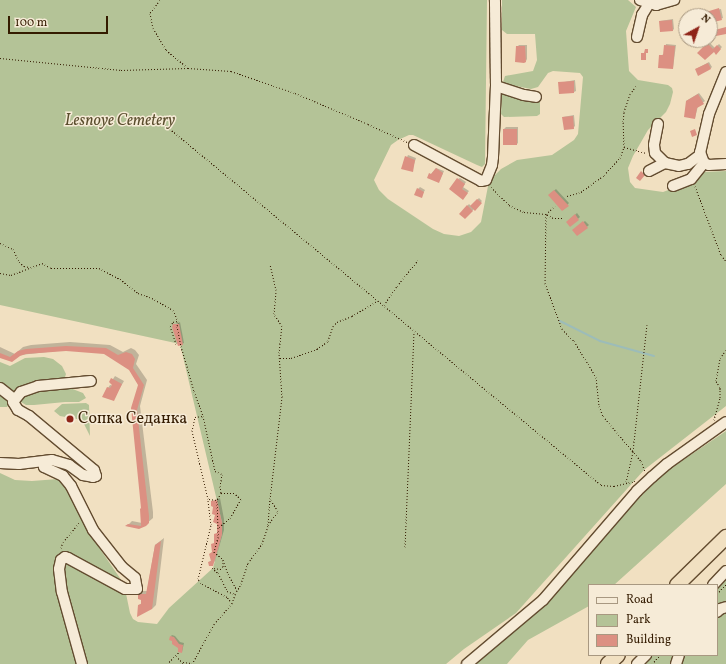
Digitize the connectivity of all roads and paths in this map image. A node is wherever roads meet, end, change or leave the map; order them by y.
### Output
1 (160, 0) edge
2 (495, 0) edge
3 (674, 0) edge
4 (644, 2) edge
5 (637, 37) dead end
6 (0, 58) edge
7 (188, 68) junction
8 (726, 72) edge
9 (496, 86) junction
10 (636, 86) dead end
11 (536, 96) dead end
12 (158, 119) dead end
13 (658, 124) dead end
14 (414, 145) joint
15 (624, 147) junction
16 (702, 159) junction
17 (663, 162) junction
18 (726, 164) edge
19 (683, 165) junction
20 (649, 170) dead end
21 (690, 179) junction
22 (486, 180) junction
23 (672, 186) dead end
24 (567, 196) dead end
25 (555, 206) dead end
26 (546, 214) junction
27 (562, 218) dead end
28 (0, 242) edge
29 (418, 260) dead end
30 (726, 261) edge
31 (270, 265) dead end
32 (30, 267) junction
33 (0, 273) edge
34 (378, 301) junction
35 (384, 306) junction
36 (178, 322) junction
37 (647, 325) dead end
38 (414, 332) junction
39 (176, 344) dead end
40 (726, 350) edge
41 (280, 358) junction
42 (91, 381) dead end
43 (0, 388) edge
44 (14, 399) junction
45 (203, 416) junction
46 (726, 422) edge
47 (713, 430) junction
48 (633, 451) junction
49 (43, 462) junction
50 (0, 463) edge
51 (652, 477) junction
52 (637, 480) dead end
53 (626, 483) junction
54 (222, 494) junction
55 (208, 499) junction
56 (270, 499) junction
57 (217, 500) junction
58 (86, 516) junction
59 (268, 526) junction
60 (219, 527) junction
61 (726, 537) edge
62 (405, 548) dead end
63 (726, 550) edge
64 (64, 559) junction
65 (223, 559) junction
66 (726, 571) edge
67 (678, 584) edge
68 (690, 584) edge
69 (714, 584) edge
70 (726, 584) edge
71 (238, 590) junction
72 (718, 593) edge
73 (235, 594) junction
74 (232, 603) junction
75 (179, 652) dead end
76 (176, 655) junction
77 (605, 656) edge
78 (617, 656) edge
79 (645, 656) edge
80 (659, 656) edge
81 (182, 662) junction
82 (82, 664) edge
83 (166, 664) edge
84 (184, 664) edge
85 (192, 664) edge
86 (467, 664) edge
87 (597, 664) edge
88 (608, 664) edge
89 (637, 664) edge
90 (652, 664) edge

1 - 7 path
2 - 9 street
3 - 4 street
4 - 5 street
6 - 7 path
7 - 14 path
8 - 16 street
9 - 11 street
9 - 22 street
10 - 15 path
12 - 34 path
13 - 17 street
14 - 22 street
15 - 17 path
15 - 24 path
16 - 18 street
16 - 19 street
16 - 21 street
17 - 19 street
17 - 20 street
19 - 21 street
21 - 23 street
21 - 30 path
22 - 26 path
25 - 26 path
26 - 27 path
26 - 48 path
28 - 32 path
29 - 35 path
31 - 41 path
32 - 33 path
32 - 36 path
34 - 35 path
34 - 41 path
35 - 38 path
36 - 39 path
36 - 45 path
37 - 48 path
38 - 53 path
38 - 62 path
40 - 47 path
41 - 56 path
42 - 44 street
43 - 44 street
44 - 49 street
45 - 54 path
45 - 55 path
46 - 47 street
47 - 51 street
48 - 51 path
48 - 53 path
49 - 50 street
49 - 58 street
51 - 86 street
52 - 53 path
54 - 57 path
54 - 60 path
55 - 57 path
55 - 74 path
56 - 59 path
56 - 59 path
57 - 60 path
58 - 64 path
58 - 64 street
59 - 71 path
60 - 65 path
61 - 67 highway
63 - 68 highway
64 - 82 street
65 - 71 path
65 - 73 path
66 - 69 street
70 - 72 path
71 - 73 path
73 - 74 path
74 - 85 path
75 - 76 path
76 - 81 path
76 - 83 path
77 - 87 highway
78 - 88 highway
79 - 89 street
80 - 90 path
81 - 84 path
81 - 85 path

